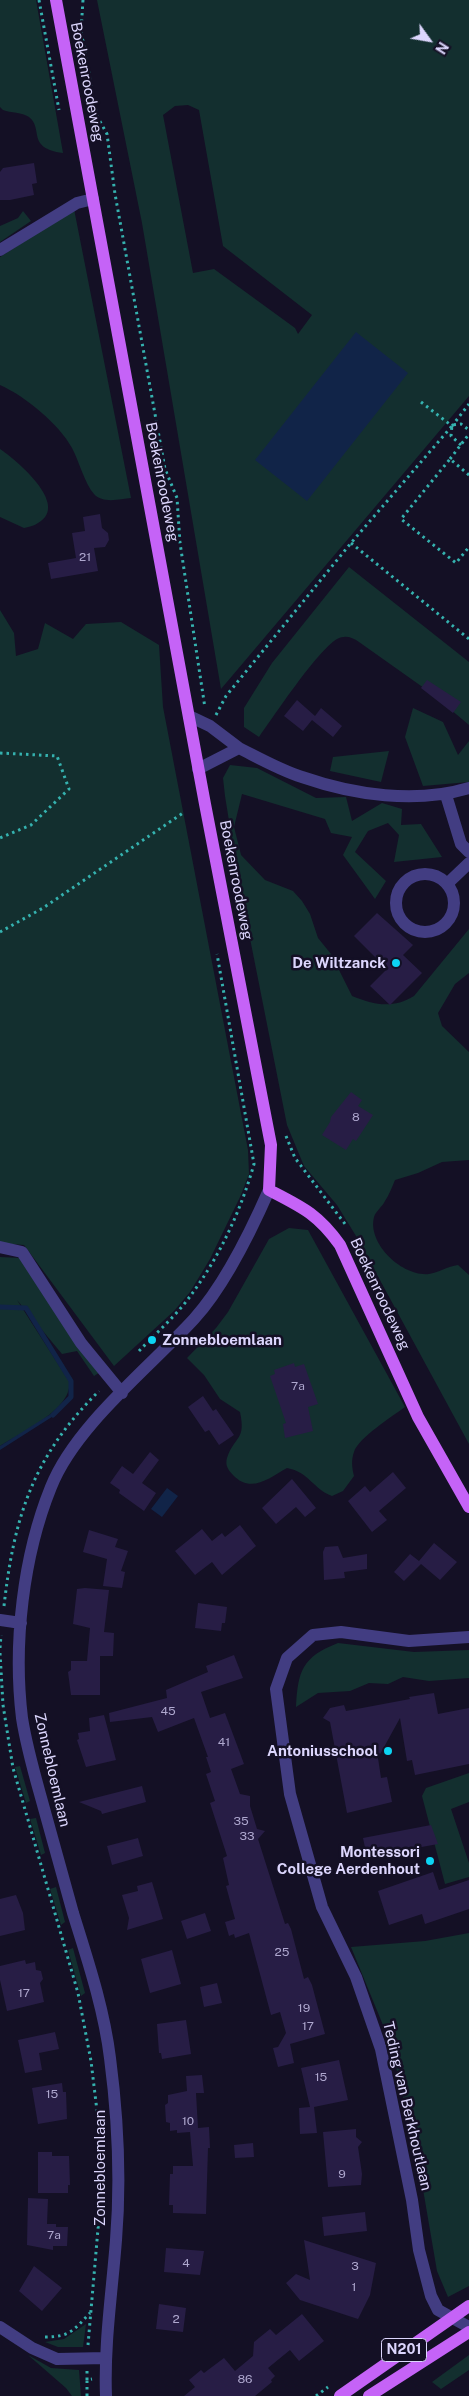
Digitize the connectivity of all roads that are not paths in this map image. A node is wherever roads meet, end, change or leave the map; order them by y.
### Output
1 (56, 0) edge
2 (93, 199) junction
3 (0, 250) edge
4 (189, 716) junction
5 (239, 748) junction
6 (198, 768) junction
7 (469, 788) edge
8 (446, 796) junction
9 (469, 852) edge
10 (469, 863) edge
11 (447, 884) junction
12 (269, 1190) junction
13 (0, 1247) edge
14 (122, 1393) junction
15 (469, 1508) edge
16 (0, 1620) edge
17 (21, 1623) junction
18 (469, 1637) edge
19 (469, 2306) edge
20 (453, 2317) junction
21 (0, 2327) edge
22 (469, 2327) edge
23 (469, 2332) edge
24 (106, 2358) junction
25 (106, 2396) edge
26 (340, 2396) edge
27 (369, 2396) edge

1 - 2 main road, Boekenroodeweg
2 - 3 street
2 - 4 main road, Boekenroodeweg
4 - 5 street
4 - 6 main road, Boekenroodeweg
5 - 6 street
5 - 8 street
6 - 12 main road, Boekenroodeweg
7 - 8 street
8 - 9 street
10 - 11 street
11 - 11 street
12 - 14 street, Zonnebloemlaan
12 - 15 main road, Boekenroodeweg
13 - 14 street
14 - 17 street, Zonnebloemlaan
16 - 17 street
17 - 24 street, Zonnebloemlaan
18 - 20 street, Teding van Berkhoutlaan
19 - 20 main road, N201
20 - 22 street, Teding van Berkhoutlaan
20 - 26 main road, N201
21 - 24 street
23 - 27 main road, N201
24 - 25 street, Zonnebloemlaan

